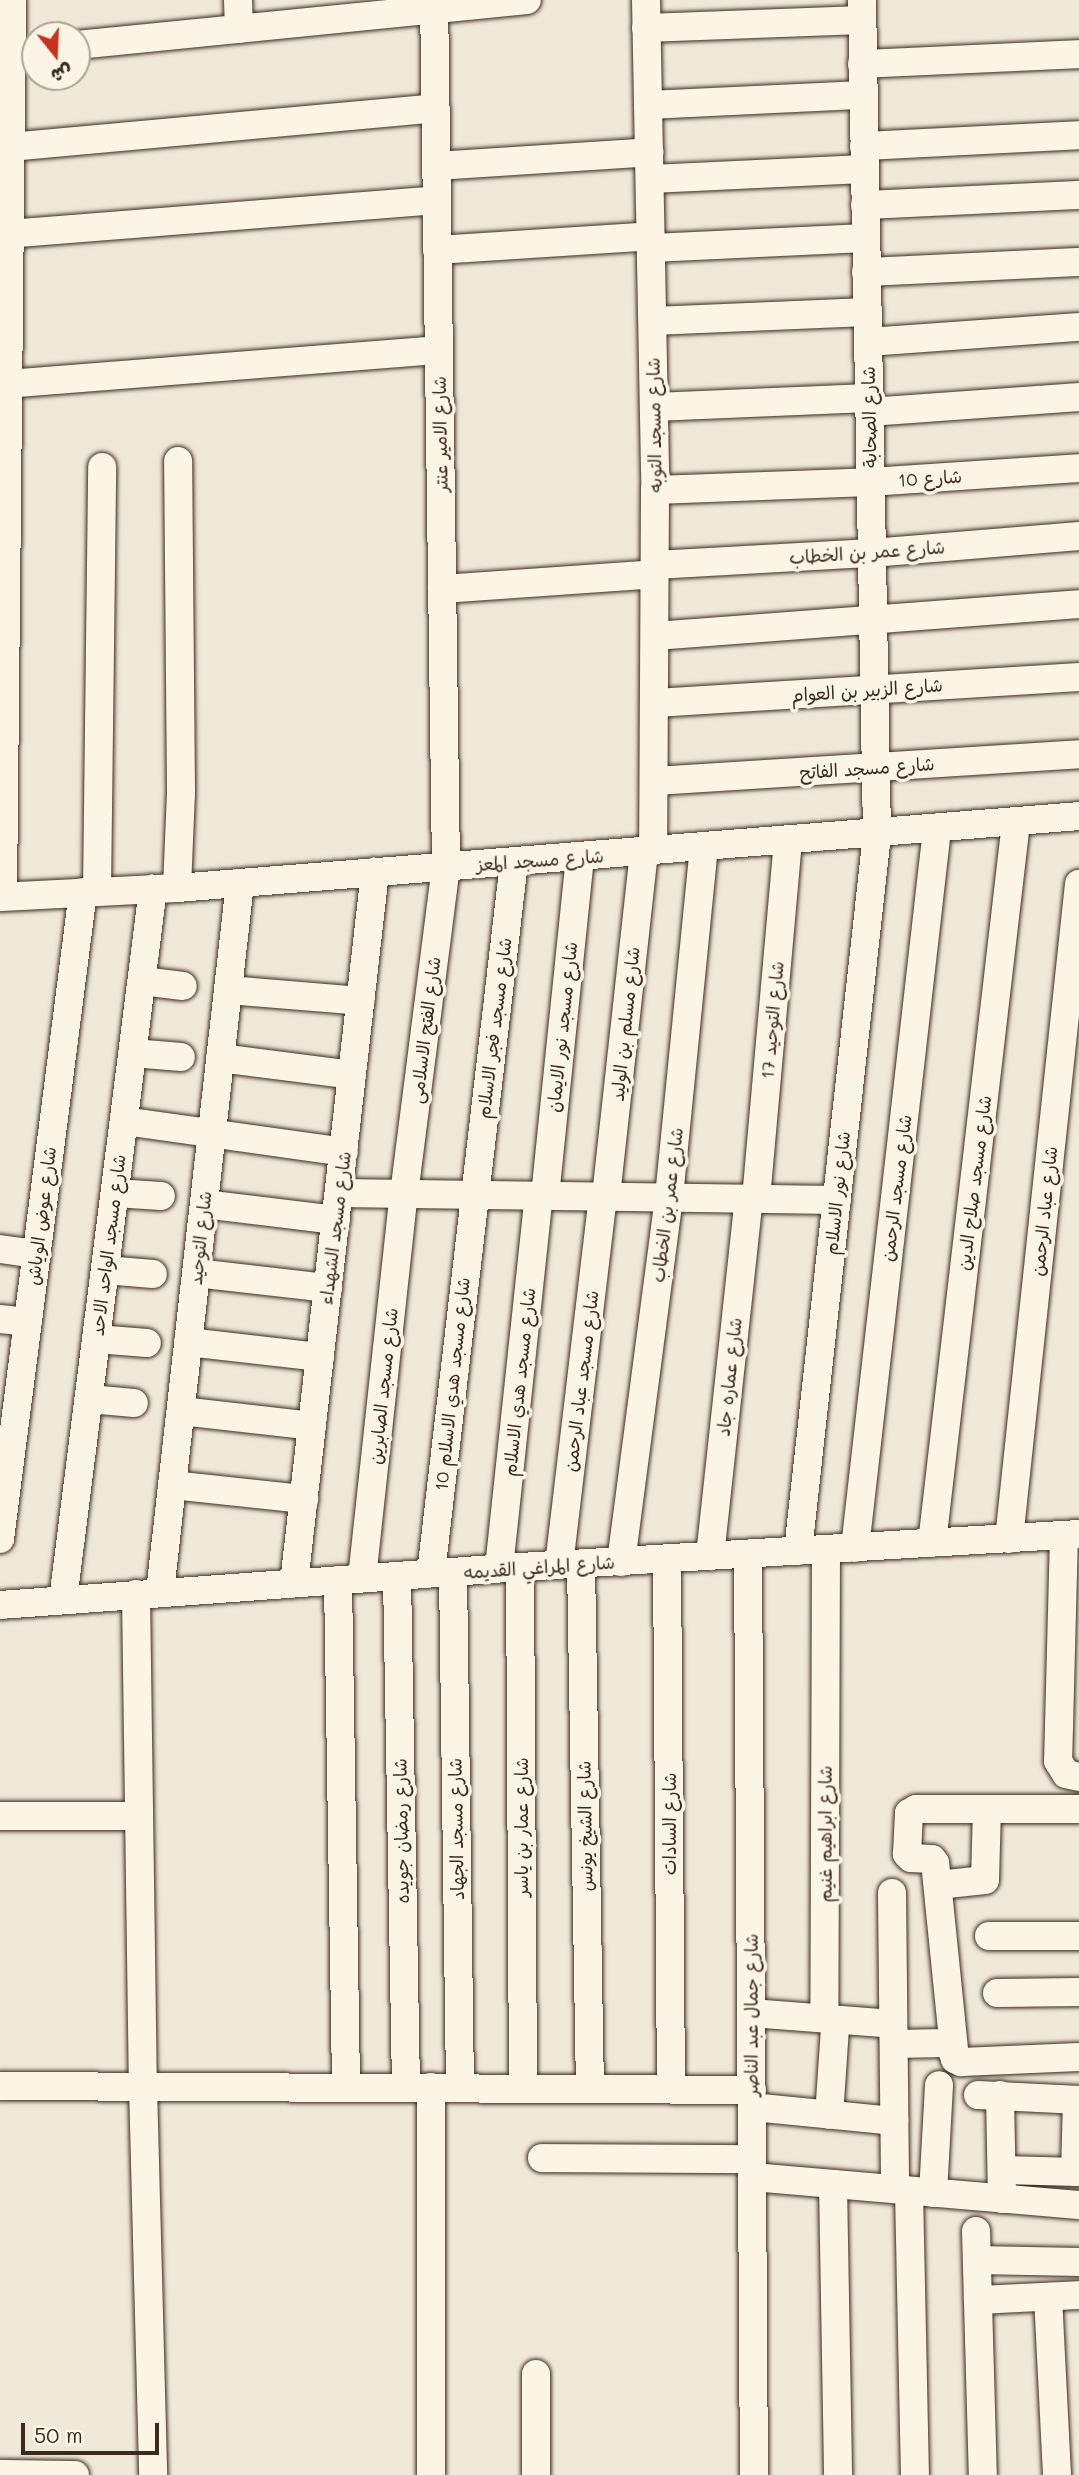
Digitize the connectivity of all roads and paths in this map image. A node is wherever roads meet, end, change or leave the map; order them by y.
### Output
1 (12, 0) edge
2 (238, 0) edge
3 (527, 0) edge
4 (646, 0) edge
5 (434, 5) edge
6 (862, 10) edge
7 (239, 29) junction
8 (646, 29) junction
9 (21, 41) edge
10 (91, 44) edge
11 (1079, 54) edge
12 (862, 64) junction
13 (21, 65) edge
14 (863, 95) junction
15 (648, 104) junction
16 (435, 108) junction
17 (1079, 135) edge
18 (10, 147) junction
19 (864, 157) junction
20 (650, 165) junction
21 (436, 166) junction
22 (1079, 195) edge
23 (436, 200) junction
24 (865, 205) junction
25 (7, 234) junction
26 (866, 238) junction
27 (651, 242) junction
28 (437, 250) junction
29 (1079, 262) edge
30 (866, 272) junction
31 (867, 312) junction
32 (653, 321) junction
33 (1079, 327) edge
34 (868, 342) junction
35 (439, 350) junction
36 (6, 384) junction
37 (1079, 397) edge
38 (869, 405) junction
39 (654, 407) junction
40 (178, 461) dead end
41 (102, 467) dead end
42 (1079, 468) edge
43 (870, 482) junction
44 (654, 491) junction
45 (1079, 536) edge
46 (872, 553) junction
47 (654, 570) junction
48 (442, 589) junction
49 (1079, 604) edge
50 (873, 620) junction
51 (654, 636) junction
52 (1079, 677) edge
53 (874, 689) junction
54 (655, 704) junction
55 (1079, 754) edge
56 (876, 768) junction
57 (654, 781) junction
58 (1079, 816) edge
59 (1016, 822) junction
60 (937, 829) junction
61 (877, 834) junction
62 (788, 841) junction
63 (704, 848) junction
64 (649, 851) junction
65 (580, 857) junction
66 (514, 862) junction
67 (446, 867) junction
68 (375, 872) junction
69 (240, 883) junction
70 (1079, 884) edge
71 (165, 888) junction
72 (90, 892) junction
73 (1, 897) edge
74 (142, 981) junction
75 (183, 986) dead end
76 (228, 990) junction
77 (361, 1001) junction
78 (133, 1053) junction
79 (181, 1058) dead end
80 (220, 1058) junction
81 (352, 1075) junction
82 (124, 1121) junction
83 (212, 1133) junction
84 (344, 1152) junction
85 (115, 1193) junction
86 (404, 1194) junction
87 (473, 1195) junction
88 (161, 1196) dead end
89 (542, 1196) junction
90 (605, 1197) junction
91 (669, 1197) junction
92 (752, 1199) junction
93 (837, 1200) junction
94 (204, 1204) junction
95 (337, 1206) junction
96 (0, 1249) edge
97 (37, 1254) junction
98 (105, 1270) junction
99 (196, 1273) junction
100 (153, 1274) dead end
101 (328, 1288) junction
102 (0, 1319) edge
103 (28, 1322) junction
104 (96, 1339) junction
105 (188, 1342) junction
106 (147, 1343) dead end
107 (320, 1357) junction
108 (9, 1390) edge
109 (89, 1399) junction
110 (134, 1403) dead end
111 (181, 1411) junction
112 (312, 1426) junction
113 (5, 1457) edge
114 (172, 1485) junction
115 (304, 1499) junction
116 (1075, 1531) edge
117 (0, 1536) edge
118 (1009, 1539) junction
119 (932, 1543) junction
120 (855, 1548) junction
121 (812, 1550) junction
122 (748, 1554) junction
123 (710, 1556) junction
124 (667, 1559) junction
125 (621, 1562) junction
126 (570, 1564) junction
127 (509, 1568) junction
128 (442, 1573) junction
129 (397, 1576) junction
130 (350, 1579) junction
131 (294, 1583) junction
132 (148, 1593) junction
133 (62, 1600) junction
134 (0, 1605) edge
135 (1079, 1777) edge
136 (987, 1809) junction
137 (1079, 1809) edge
138 (0, 1816) edge
139 (139, 1816) junction
140 (938, 1885) junction
141 (892, 1894) dead end
142 (989, 1936) dead end
143 (1079, 1936) edge
144 (1079, 1992) edge
145 (997, 1993) dead end
146 (751, 2013) junction
147 (830, 2019) junction
148 (893, 2034) junction
149 (1079, 2057) edge
150 (955, 2059) junction
151 (939, 2085) dead end
152 (143, 2086) junction
153 (346, 2086) junction
154 (0, 2087) edge
155 (418, 2087) junction
156 (460, 2087) junction
157 (523, 2088) junction
158 (590, 2088) junction
159 (671, 2089) junction
160 (752, 2099) junction
161 (1078, 2100) edge
162 (829, 2115) junction
163 (894, 2121) junction
164 (542, 2158) dead end
165 (752, 2168) junction
166 (1002, 2170) junction
167 (1077, 2172) edge
168 (833, 2184) junction
169 (912, 2191) junction
170 (1002, 2199) junction
171 (1079, 2205) edge
172 (976, 2231) dead end
173 (976, 2260) junction
174 (1079, 2262) edge
175 (1079, 2295) edge
176 (1048, 2297) junction
177 (978, 2300) junction
178 (536, 2374) dead end
179 (0, 2474) edge
180 (69, 2475) edge
181 (75, 2475) edge
182 (153, 2475) edge
183 (431, 2475) edge
184 (536, 2475) edge
185 (754, 2475) edge
186 (838, 2475) edge
187 (915, 2475) edge
188 (983, 2475) edge
189 (1057, 2475) edge

1 - 9 street
2 - 7 street
3 - 5 street
4 - 8 street, شارع مسجد التوبه
5 - 7 street
5 - 16 street, شارع الامير عنتر
6 - 8 street
6 - 12 street, شارع الصحابة
7 - 10 street
8 - 15 street, شارع مسجد التوبه
11 - 12 street
12 - 14 street, شارع الصحابة
13 - 18 street
14 - 15 street
14 - 19 street, شارع الصحابة
15 - 20 street, شارع مسجد التوبه
16 - 18 street
16 - 21 street, شارع الامير عنتر
17 - 19 street
18 - 25 street
19 - 20 street
19 - 24 street, شارع الصحابة
20 - 21 street
20 - 27 street, شارع مسجد التوبه
21 - 23 street, شارع الامير عنتر
22 - 24 street
23 - 25 street
23 - 28 street, شارع الامير عنتر
24 - 26 street, شارع الصحابة
25 - 36 street
26 - 27 street
26 - 30 street, شارع الصحابة
27 - 28 street
27 - 32 street, شارع مسجد التوبه
28 - 35 street, شارع الامير عنتر
29 - 30 street
30 - 31 street, شارع الصحابة
31 - 32 street
31 - 34 street, شارع الصحابة
32 - 39 street, شارع مسجد التوبه
33 - 34 street
34 - 38 street, شارع الصحابة
35 - 36 street
35 - 48 street, شارع الامير عنتر
36 - 73 street
37 - 38 street
38 - 39 street
38 - 43 street, شارع الصحابة
39 - 44 street, شارع مسجد التوبه
40 - 71 street, شارع مسجد الواحد الاحد
41 - 72 street, شارع عوض الوياش
42 - 43 street, شارع 10
43 - 44 street, شارع 10
43 - 46 street, شارع الصحابة
44 - 47 street, شارع مسجد التوبه
45 - 46 street, شارع عمر بن الخطاب
46 - 47 street, شارع عمر بن الخطاب
46 - 50 street, شارع الصحابة
47 - 48 street, شارع عمر بن الخطاب
47 - 51 street, شارع مسجد التوبه
48 - 67 street, شارع الامير عنتر
49 - 50 street
50 - 51 street
50 - 53 street, شارع الصحابة
51 - 54 street, شارع مسجد التوبه
52 - 53 street, شارع الزبير بن العوام
53 - 54 street, شارع الزبير بن العوام
53 - 56 street, شارع الصحابة
54 - 57 street, شارع مسجد التوبه
55 - 56 street, شارع مسجد الفاتح
56 - 57 street, شارع مسجد الفاتح
56 - 61 street, شارع الصحابة
57 - 64 street, شارع مسجد التوبه
58 - 59 street, شارع مسجد المعز
59 - 60 street, شارع مسجد المعز
59 - 119 street, شارع مسجد صلاح الدين
60 - 61 street, شارع مسجد المعز
60 - 120 street, شارع مسجد الرحمن
61 - 62 street, شارع مسجد المعز
61 - 93 street, شارع نور الاسلام
62 - 63 street, شارع مسجد المعز
62 - 92 street, شارع التوحيد 17
63 - 64 street, شارع مسجد المعز
63 - 91 street, شارع عمر بن الخطاب
64 - 65 street, شارع مسجد المعز
64 - 90 street, شارع مسلم بن الوليد
65 - 66 street, شارع مسجد المعز
65 - 89 street, شارع مسجد نور الايمان
66 - 67 street, شارع مسجد المعز
66 - 87 street, شارع مسجد فجر الاسلام
67 - 68 street, شارع مسجد المعز
67 - 86 street, شارع الفتح الاسلامى
68 - 69 street, شارع مسجد المعز
68 - 77 street, شارع مسجد الشهداء
69 - 71 street, شارع مسجد المعز
69 - 76 street, شارع التوحيد
70 - 118 street, شارع عباد الرحمن
71 - 72 street, شارع مسجد المعز
71 - 74 street, شارع مسجد الواحد الاحد
72 - 73 street, شارع مسجد المعز
72 - 97 street, شارع عوض الوياش
74 - 75 street
74 - 78 street, شارع مسجد الواحد الاحد
76 - 77 street
76 - 80 street, شارع التوحيد
77 - 81 street, شارع مسجد الشهداء
78 - 79 street
78 - 82 street, شارع مسجد الواحد الاحد
80 - 81 street
80 - 83 street, شارع التوحيد
81 - 84 street, شارع مسجد الشهداء
82 - 83 street
82 - 85 street, شارع مسجد الواحد الاحد
83 - 84 street
83 - 94 street, شارع التوحيد
84 - 95 street, شارع مسجد الشهداء
85 - 88 street
85 - 98 street, شارع مسجد الواحد الاحد
86 - 87 street
86 - 95 street
86 - 130 street, شارع مسجد الصابرين
87 - 89 street
87 - 128 street, شارع مسجد هدي الاسلام 10
89 - 90 street
89 - 127 street, شارع مسجد هدي الاسلام
90 - 91 street
90 - 126 street, شارع مسجد عباد الرحمن
91 - 92 street
91 - 125 street, شارع عمر بن الخطاب
92 - 93 street
92 - 123 street, شارع عماره جاد
93 - 121 street, شارع نور الاسلام
94 - 95 street
94 - 99 street, شارع التوحيد
95 - 101 street, شارع مسجد الشهداء
96 - 97 street
97 - 103 street, شارع عوض الوياش
98 - 100 street
98 - 104 street, شارع مسجد الواحد الاحد
99 - 101 street
99 - 105 street, شارع التوحيد
101 - 107 street, شارع مسجد الشهداء
102 - 103 street
103 - 108 street, شارع عوض الوياش
104 - 106 street
104 - 109 street, شارع مسجد الواحد الاحد
105 - 107 street
105 - 111 street, شارع التوحيد
107 - 112 street, شارع مسجد الشهداء
108 - 113 street, شارع عوض الوياش
109 - 110 street
109 - 133 street, شارع مسجد الواحد الاحد
111 - 112 street
111 - 114 street, شارع التوحيد
112 - 115 street, شارع مسجد الشهداء
113 - 117 street, شارع عوض الوياش
114 - 115 street
114 - 132 street, شارع التوحيد
115 - 131 street, شارع مسجد الشهداء
116 - 118 street, شارع المراغي القديمه
116 - 135 street
118 - 119 street, شارع المراغي القديمه
119 - 120 street, شارع المراغي القديمه
120 - 121 street, شارع المراغي القديمه
121 - 122 street, شارع المراغي القديمه
121 - 147 street, شارع ابراهيم غنيم
122 - 123 street, شارع المراغي القديمه
122 - 146 street, شارع جمال عبد الناصر
123 - 124 street, شارع المراغي القديمه
124 - 125 street, شارع المراغي القديمه
124 - 159 street, شارع السادات
125 - 126 street, شارع المراغي القديمه
126 - 127 street, شارع المراغي القديمه
126 - 158 street, شارع الشيخ يونس
127 - 128 street, شارع المراغي القديمه
127 - 157 street, شارع عمار بن ياسر
128 - 129 street, شارع المراغي القديمه
128 - 156 street, شارع مسجد الجهاد
129 - 130 street, شارع المراغي القديمه
129 - 155 street, شارع رمضان جويده
130 - 131 street, شارع المراغي القديمه
130 - 153 street, شارع مسجد الصابرين
131 - 132 street, شارع المراغي القديمه
132 - 133 street, شارع المراغي القديمه
132 - 139 street, شارع التوحيد
133 - 134 street, شارع المراغي القديمه
136 - 137 street
136 - 140 street
136 - 140 street
138 - 139 street
139 - 152 street, شارع التوحيد
140 - 150 street
141 - 148 street
142 - 143 street
144 - 145 street
146 - 147 street
146 - 160 street, شارع جمال عبد الناصر
147 - 148 street
147 - 162 street, شارع ابراهيم غنيم
148 - 150 street
148 - 163 street
149 - 150 street
151 - 169 street
152 - 153 street
152 - 154 street
152 - 182 street, شارع التوحيد
153 - 155 street
155 - 156 street
155 - 183 street, شارع رمضان جويده
156 - 157 street
157 - 158 street
158 - 159 street
159 - 160 street
160 - 162 street
160 - 165 street, شارع جمال عبد الناصر
161 - 166 street
161 - 167 street
162 - 163 street
163 - 169 street
164 - 165 street
165 - 168 street
165 - 185 street, شارع جمال عبد الناصر
166 - 167 street
166 - 170 street
168 - 169 street
168 - 186 street
169 - 170 street
169 - 187 street
170 - 171 street
172 - 173 street
173 - 174 street
173 - 177 street
175 - 176 street
176 - 177 street
176 - 189 street
177 - 188 street
178 - 184 street
179 - 180 street
180 - 181 street

